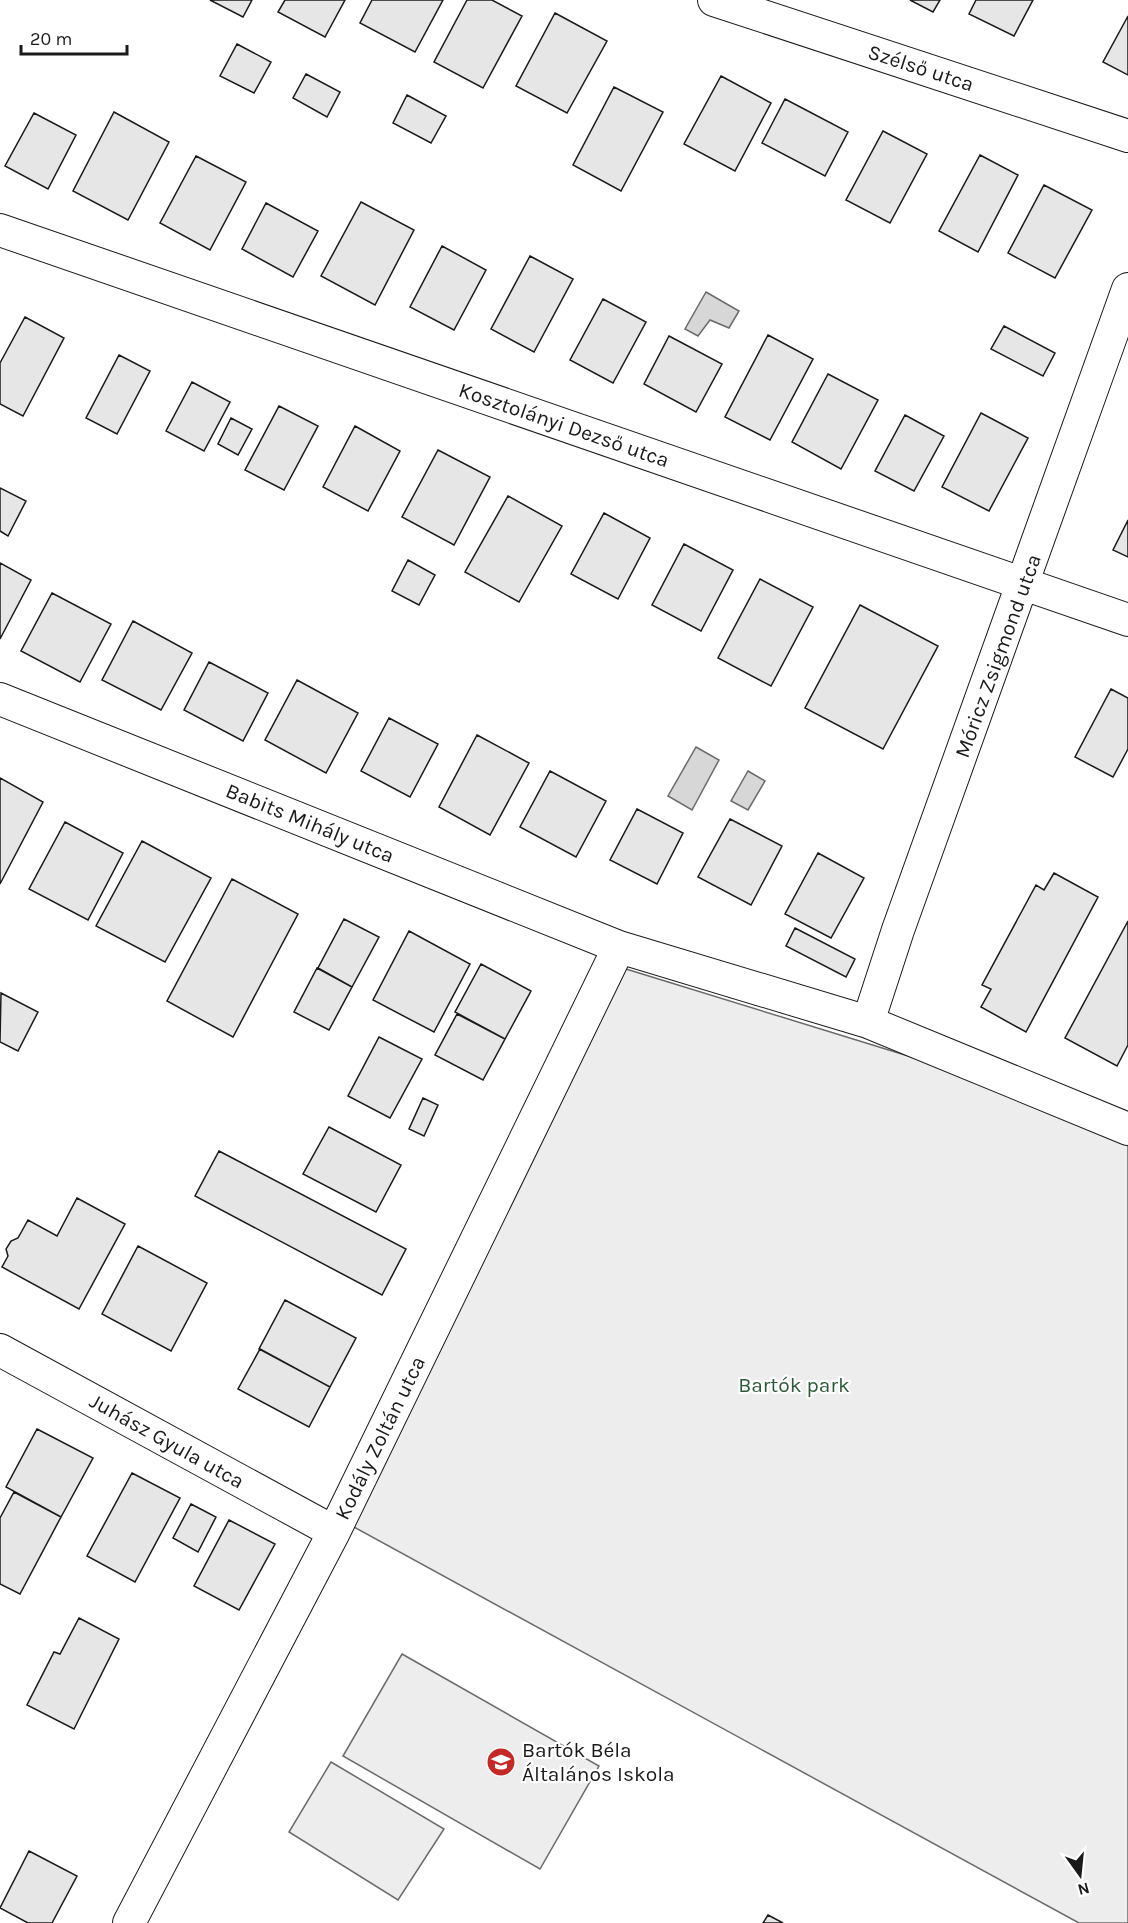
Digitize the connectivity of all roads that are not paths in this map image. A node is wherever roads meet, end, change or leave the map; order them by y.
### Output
1 (732, 3) edge
2 (1128, 136) edge
3 (0, 231) edge
4 (1128, 289) edge
5 (1024, 584) junction
6 (1128, 620) edge
7 (0, 699) edge
8 (620, 947) junction
9 (868, 1022) junction
10 (1128, 1130) edge
11 (0, 1350) edge
12 (334, 1532) junction
13 (129, 1923) edge

1 - 2 street, Szélső utca
3 - 5 street, Kosztolányi Dezső utca
4 - 5 street, Móricz Zsigmond utca
5 - 6 street, Kosztolányi Dezső utca
5 - 9 street, Móricz Zsigmond utca
7 - 8 street, Babits Mihály utca
8 - 9 street, Babits Mihály utca
8 - 12 street, Kodály Zoltán utca
9 - 10 street, Babits Mihály utca
11 - 12 street, Juhász Gyula utca
12 - 13 street, Kodály Zoltán utca

